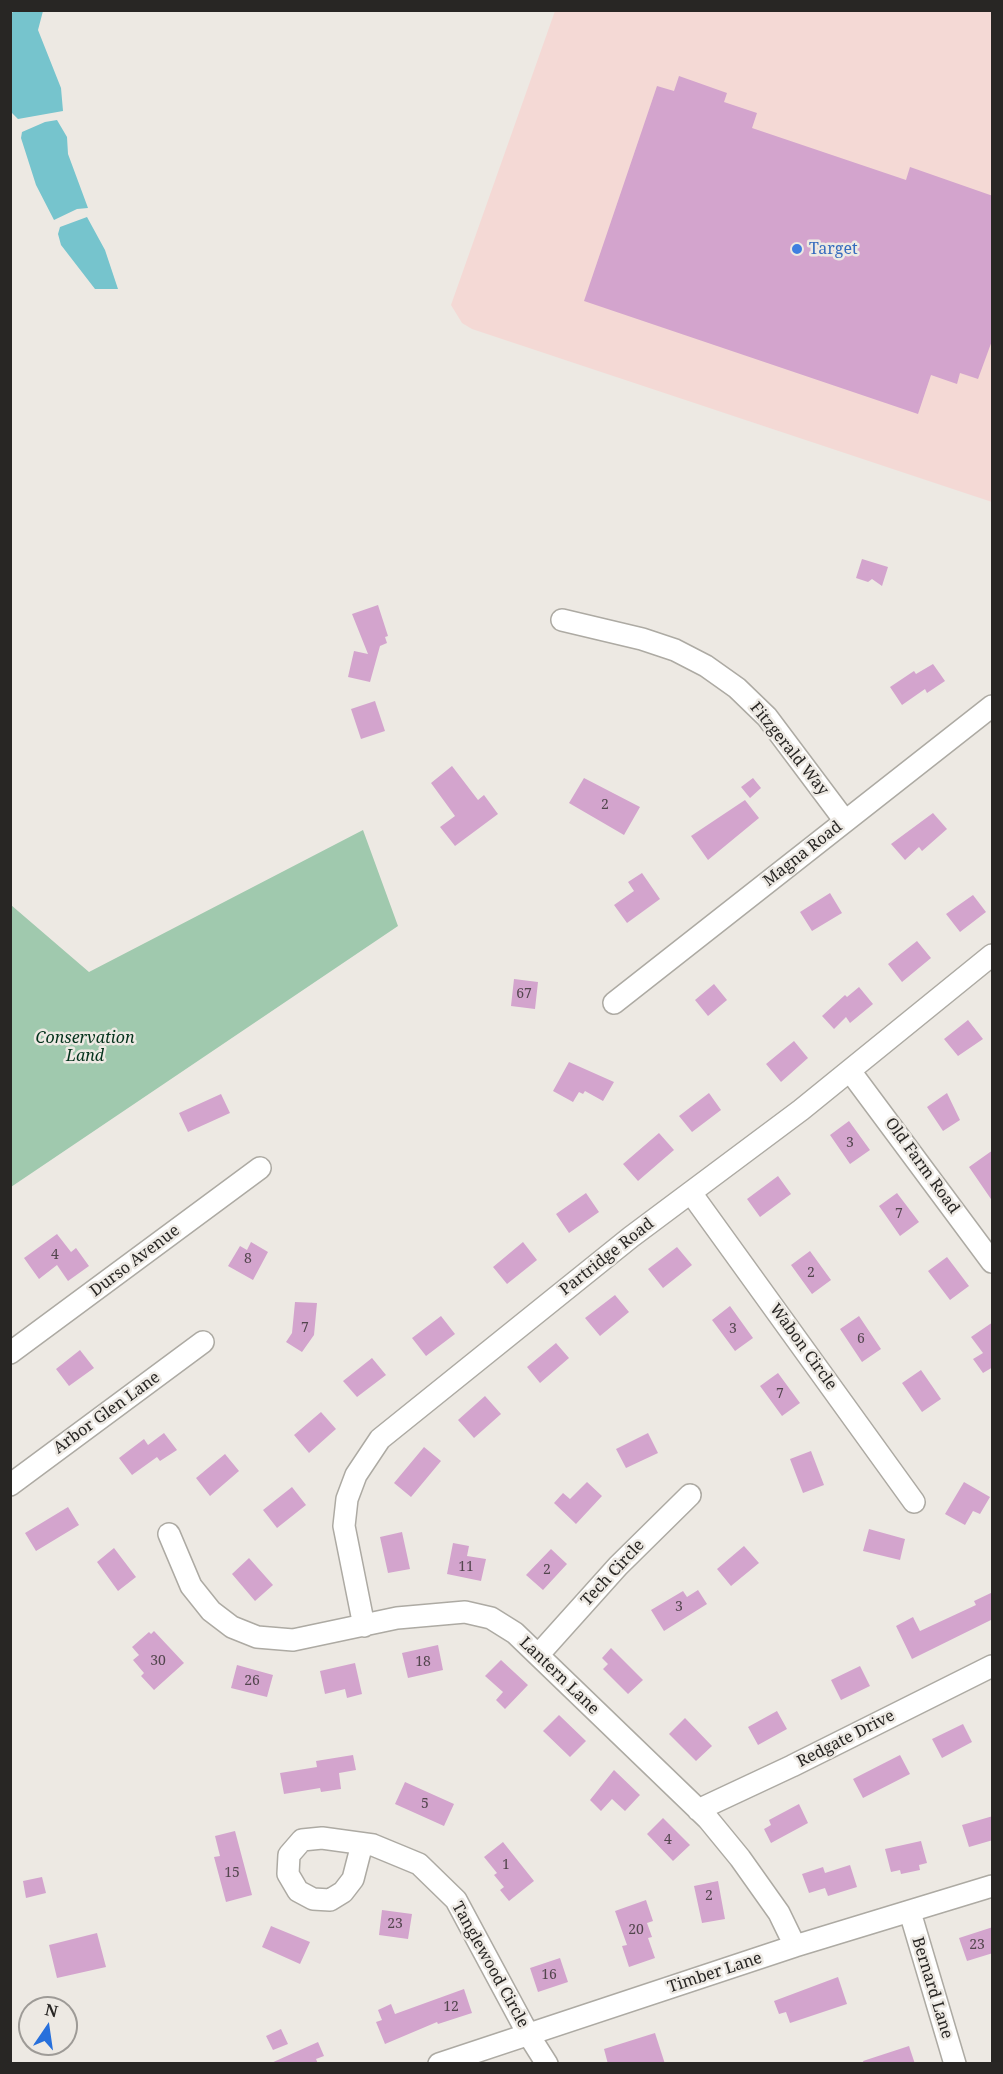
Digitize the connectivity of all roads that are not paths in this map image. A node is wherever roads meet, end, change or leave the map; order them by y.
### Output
1 (562, 620) dead end
2 (993, 706) edge
3 (845, 820) junction
4 (993, 955) edge
5 (614, 1003) dead end
6 (850, 1071) junction
7 (260, 1168) dead end
8 (691, 1193) junction
9 (993, 1263) edge
10 (203, 1342) dead end
11 (10, 1353) edge
12 (10, 1485) edge
13 (690, 1495) dead end
14 (914, 1502) dead end
15 (169, 1534) dead end
16 (363, 1626) junction
17 (538, 1654) junction
18 (993, 1666) edge
19 (698, 1810) junction
20 (362, 1844) dead end
21 (993, 1886) edge
22 (910, 1912) junction
23 (795, 1946) junction
24 (528, 2034) junction
25 (440, 2064) edge
26 (547, 2064) edge
27 (955, 2064) edge

1 - 3 street, Fitzgerald Way
2 - 3 street, Magna Road
3 - 5 street, Magna Road
4 - 6 street, Partridge Road
6 - 8 street, Partridge Road
6 - 9 street, Old Farm Road
7 - 11 street, Durso Avenue
8 - 14 street, Wabon Circle
8 - 16 street, Partridge Road
10 - 12 street, Arbor Glen Lane
13 - 17 street, Tech Circle
15 - 16 street, Lantern Lane
16 - 17 street, Lantern Lane
17 - 19 street, Lantern Lane
18 - 19 street, Redgate Drive
19 - 23 street, Lantern Lane
20 - 24 street, Tanglewood Circle
21 - 22 street, Timber Lane
22 - 23 street, Timber Lane
22 - 27 street, Bernard Lane
23 - 24 street, Timber Lane
24 - 25 street, Timber Lane
24 - 26 street, Tanglewood Circle

